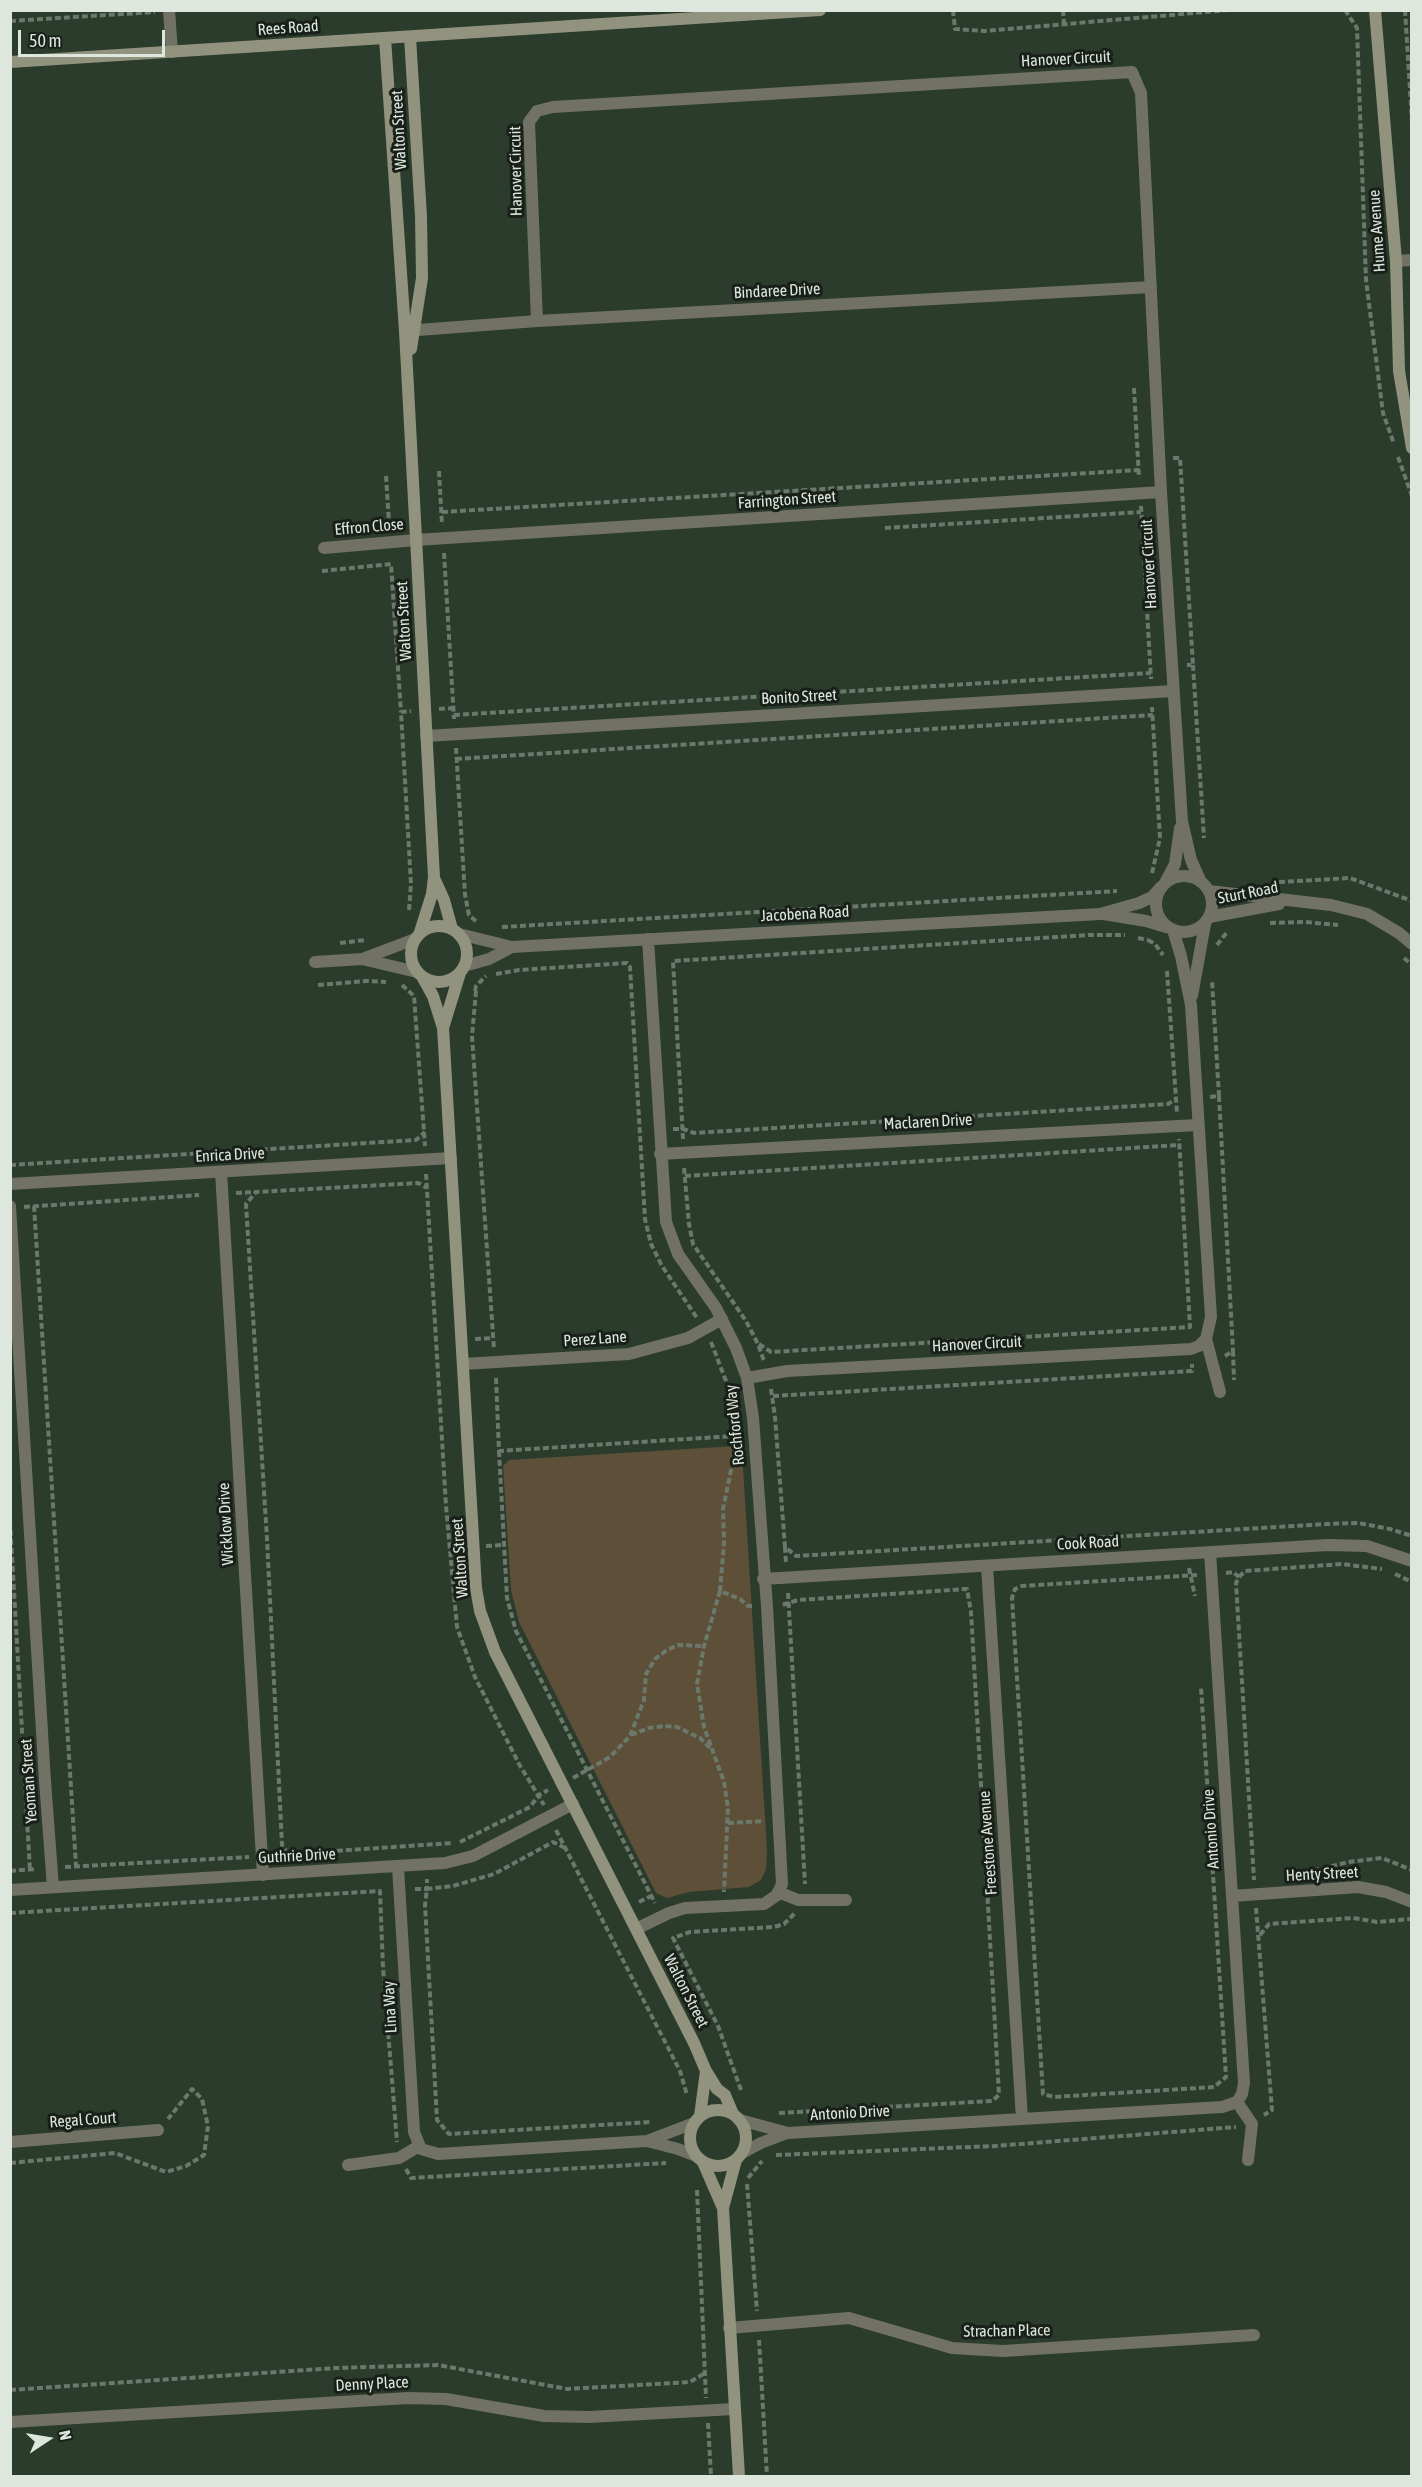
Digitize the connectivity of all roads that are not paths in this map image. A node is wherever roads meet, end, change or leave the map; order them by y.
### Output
1 (820, 10) edge
2 (1375, 10) edge
3 (169, 11) edge
4 (410, 37) junction
5 (385, 38) junction
6 (172, 52) junction
7 (10, 62) edge
8 (1412, 260) edge
9 (1396, 261) junction
10 (1151, 287) junction
11 (537, 321) junction
12 (410, 331) junction
13 (1412, 448) edge
14 (1161, 492) junction
15 (416, 540) junction
16 (324, 548) dead end
17 (1173, 691) junction
18 (426, 736) junction
19 (1182, 821) junction
20 (434, 877) junction
21 (1163, 885) junction
22 (1205, 887) junction
23 (1292, 901) junction
24 (1100, 914) junction
25 (1207, 920) junction
26 (1170, 929) junction
27 (456, 932) junction
28 (417, 935) junction
29 (648, 939) junction
30 (1412, 944) edge
31 (512, 947) junction
32 (362, 960) junction
33 (315, 962) dead end
34 (462, 970) junction
35 (420, 975) junction
36 (1191, 1005) junction
37 (443, 1028) junction
38 (1197, 1125) junction
39 (660, 1154) junction
40 (451, 1158) junction
41 (221, 1172) junction
42 (10, 1184) edge
43 (11, 1207) edge
44 (722, 1319) junction
45 (1206, 1339) junction
46 (463, 1364) junction
47 (747, 1378) junction
48 (1220, 1392) dead end
49 (1210, 1552) junction
50 (1412, 1561) edge
51 (987, 1566) junction
52 (763, 1579) junction
53 (573, 1804) junction
54 (398, 1867) junction
55 (263, 1875) junction
56 (53, 1887) junction
57 (10, 1890) edge
58 (778, 1892) junction
59 (1232, 1896) junction
60 (846, 1900) dead end
61 (1412, 1902) edge
62 (636, 1929) junction
63 (706, 2071) junction
64 (1238, 2102) junction
65 (736, 2117) junction
66 (1022, 2119) junction
67 (697, 2120) junction
68 (158, 2130) dead end
69 (788, 2133) junction
70 (647, 2141) junction
71 (10, 2142) edge
72 (418, 2146) junction
73 (739, 2157) junction
74 (700, 2159) junction
75 (1248, 2160) dead end
76 (348, 2165) dead end
77 (723, 2208) junction
78 (729, 2328) junction
79 (1254, 2335) dead end
80 (734, 2409) junction
81 (10, 2422) edge
82 (739, 2476) edge

1 - 4 street, Rees Road
2 - 9 street, Hume Avenue
3 - 6 street
4 - 5 street, Rees Road
4 - 12 street, Walton Street
5 - 6 street, Rees Road
5 - 12 street, Walton Street
6 - 7 street, Rees Road
8 - 9 street
9 - 13 street, Hume Avenue
10 - 11 street, Bindaree Drive
10 - 11 street, Hanover Circuit
10 - 14 street, Hanover Circuit
11 - 12 street, Bindaree Drive
12 - 15 street, Walton Street
14 - 15 street, Farrington Street
14 - 17 street, Hanover Circuit
15 - 16 street, Effron Close
15 - 18 street, Walton Street
17 - 18 street, Bonito Street
17 - 19 street, Hanover Circuit
18 - 20 street, Walton Street
19 - 21 street
19 - 22 street
20 - 27 street, Walton Street
20 - 28 street, Walton Street
21 - 22 street
21 - 24 street, Jacobena Road
21 - 26 street
22 - 23 street, Sturt Road
22 - 25 street
23 - 25 street, Sturt Road
23 - 30 street, Sturt Road
24 - 26 street, Jacobena Road
24 - 29 street, Jacobena Road
25 - 26 street
25 - 36 street
26 - 36 street
27 - 28 street
27 - 31 street, Jacobena Road
27 - 34 street
28 - 32 street
28 - 35 street
29 - 31 street, Jacobena Road
29 - 39 street, Rochford Way
31 - 34 street, Jacobena Road
32 - 33 street
32 - 35 street
34 - 35 street
34 - 37 street, Walton Street
35 - 37 street, Walton Street
36 - 38 street
37 - 40 street, Walton Street
38 - 39 street, Maclaren Drive
38 - 45 street
39 - 44 street, Rochford Way
40 - 41 street, Enrica Drive
40 - 46 street, Walton Street
41 - 42 street, Enrica Drive
41 - 55 street, Wicklow Drive
43 - 56 street, Yeoman Street
44 - 46 street, Perez Lane
44 - 47 street, Rochford Way
45 - 47 street, Hanover Circuit
45 - 48 street
46 - 53 street, Walton Street
47 - 52 street, Rochford Way
49 - 50 street, Cook Road
49 - 51 street, Cook Road
49 - 59 street, Antonio Drive
51 - 52 street, Cook Road
51 - 66 street, Freestone Avenue
52 - 58 street, Rochford Way
53 - 54 street, Guthrie Drive
53 - 62 street, Walton Street
54 - 55 street, Guthrie Drive
54 - 72 street, Lina Way
55 - 56 street, Guthrie Drive
56 - 57 street, Guthrie Drive
58 - 60 street
58 - 62 street
59 - 61 street, Henty Street
59 - 64 street, Antonio Drive
62 - 63 street, Walton Street
63 - 65 street, Walton Street
63 - 67 street
64 - 66 street, Antonio Drive
64 - 75 street
65 - 67 street
65 - 69 street, Antonio Drive
65 - 73 street
66 - 69 street, Antonio Drive
67 - 70 street
67 - 74 street
68 - 71 street, Regal Court
69 - 73 street, Antonio Drive
70 - 72 street
70 - 74 street
72 - 76 street
73 - 74 street
73 - 77 street
74 - 77 street
77 - 78 street
78 - 79 street, Strachan Place
78 - 80 street
80 - 81 street, Denny Place
80 - 82 street

